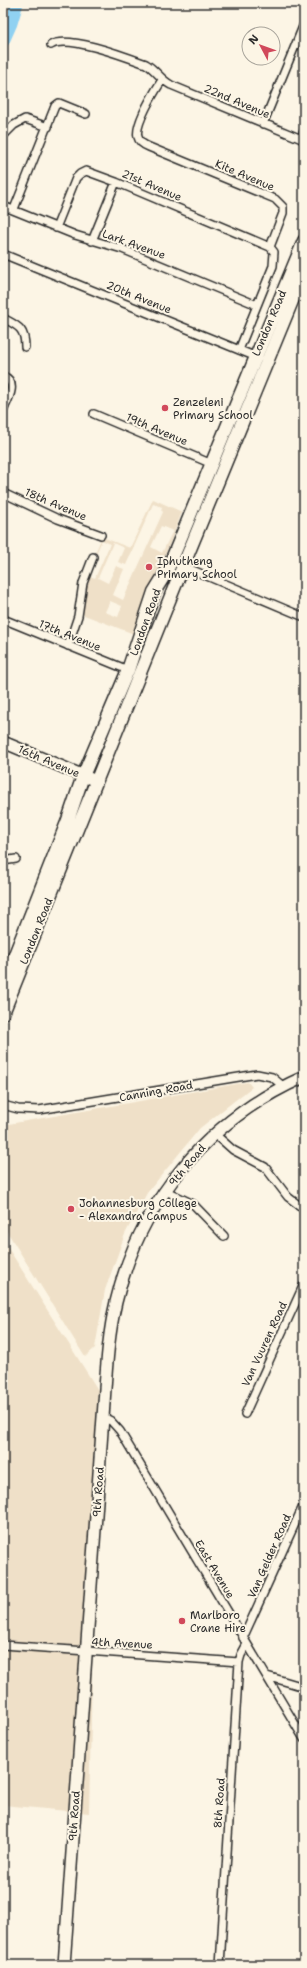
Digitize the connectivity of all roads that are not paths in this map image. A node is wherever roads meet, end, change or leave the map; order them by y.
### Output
1 (304, 24) edge
2 (51, 45) dead end
3 (162, 80) junction
4 (86, 114) dead end
5 (263, 124) junction
6 (48, 127) junction
7 (304, 131) edge
8 (3, 136) edge
9 (302, 140) edge
10 (116, 182) junction
11 (3, 206) edge
12 (14, 209) junction
13 (56, 228) junction
14 (92, 241) junction
15 (304, 241) edge
16 (270, 247) junction
17 (3, 254) edge
18 (304, 272) edge
19 (257, 305) junction
20 (3, 318) edge
21 (25, 347) dead end
22 (239, 350) junction
23 (255, 356) junction
24 (267, 361) junction
25 (3, 376) edge
26 (3, 411) edge
27 (94, 414) dead end
28 (212, 464) junction
29 (3, 493) edge
30 (101, 535) dead end
31 (93, 558) dead end
32 (183, 566) junction
33 (304, 617) edge
34 (3, 619) edge
35 (68, 646) junction
36 (128, 670) junction
37 (3, 742) edge
38 (83, 776) junction
39 (96, 781) junction
40 (16, 859) dead end
41 (3, 861) edge
42 (3, 985) edge
43 (3, 1013) edge
44 (304, 1077) edge
45 (284, 1087) junction
46 (3, 1105) edge
47 (215, 1134) junction
48 (166, 1191) junction
49 (304, 1208) edge
50 (224, 1236) dead end
51 (304, 1284) edge
52 (245, 1414) dead end
53 (103, 1417) junction
54 (304, 1504) edge
55 (245, 1641) junction
56 (3, 1645) edge
57 (85, 1652) junction
58 (239, 1662) junction
59 (267, 1676) junction
60 (304, 1687) edge
61 (304, 1739) edge
62 (64, 1965) edge
63 (220, 1965) edge

1 - 5 street
2 - 3 street, 22nd Avenue
3 - 5 street, 22nd Avenue
3 - 16 street, Kite Avenue
4 - 6 street
5 - 9 street, 22nd Avenue
6 - 8 street
6 - 12 street
7 - 9 street
10 - 13 street, 21st Avenue
10 - 14 street
10 - 16 street, 21st Avenue
11 - 12 street, Lark Avenue
12 - 13 street, Lark Avenue
13 - 14 street, Lark Avenue
14 - 19 street, Lark Avenue
15 - 23 main road, London Road
16 - 19 street, Kite Avenue
17 - 22 street, 20th Avenue
18 - 24 main road, London Road
19 - 22 street, Kite Avenue
20 - 21 street
22 - 23 street, 20th Avenue
23 - 24 street, 20th Avenue
23 - 28 main road, London Road
24 - 32 main road, London Road
25 - 26 street
27 - 28 street, 19th Avenue
28 - 36 main road, London Road
29 - 30 street, 18th Avenue
31 - 35 street
32 - 33 street
32 - 39 main road, London Road
34 - 35 street, 17th Avenue
35 - 36 street, 17th Avenue
36 - 38 main road, London Road
37 - 38 main road, 16th Avenue
38 - 39 main road, 16th Avenue
38 - 42 main road, London Road
39 - 43 main road, London Road
40 - 41 street
44 - 45 main road
45 - 46 street, Canning Road
45 - 47 main road, 9th Road
47 - 48 main road, 9th Road
47 - 49 street
48 - 50 street
48 - 53 main road, 9th Road
51 - 52 street, Van Vuuren Road
53 - 55 street, East Avenue
53 - 57 main road, 9th Road
54 - 55 street, Van Gelder Road
55 - 58 street, 8th Road
55 - 59 street, East Avenue
56 - 57 street, 4th Avenue
57 - 58 street, 4th Avenue
57 - 62 main road, 9th Road
58 - 63 street, 8th Road
59 - 60 street
59 - 61 street, East Avenue

